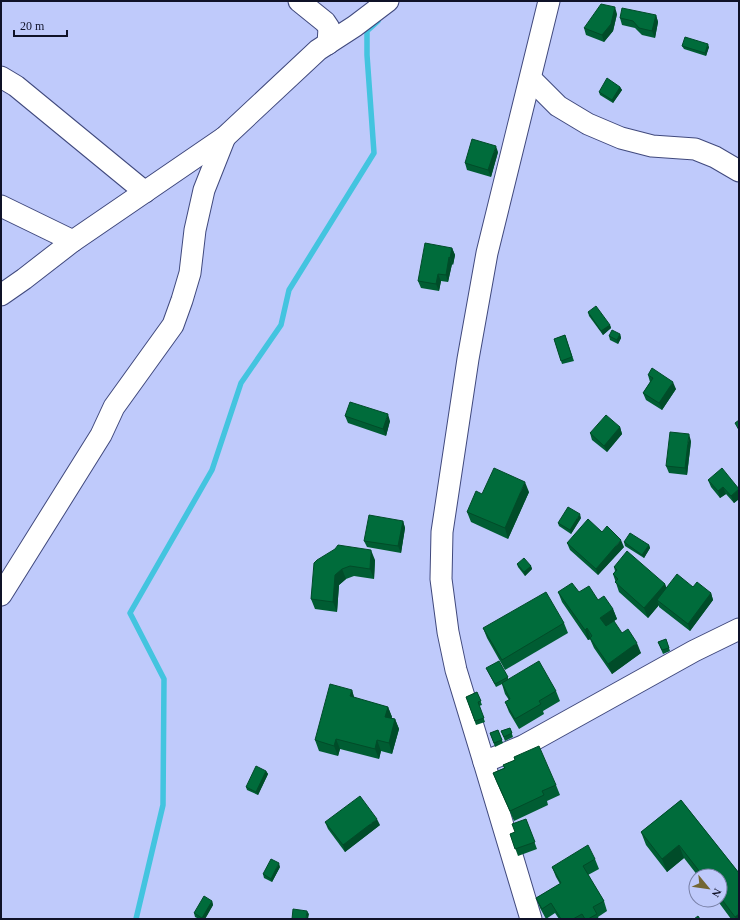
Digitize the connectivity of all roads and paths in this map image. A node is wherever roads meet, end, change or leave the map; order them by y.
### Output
1 (299, 1) edge
2 (388, 1) edge
3 (549, 1) edge
4 (328, 44) junction
5 (1, 77) edge
6 (531, 79) junction
7 (225, 137) junction
8 (739, 171) edge
9 (145, 192) junction
10 (1, 206) edge
11 (74, 241) junction
12 (1, 295) edge
13 (1, 595) edge
14 (739, 629) edge
15 (484, 762) junction
16 (531, 919) edge

1 - 4 street
2 - 4 street
3 - 6 street
4 - 7 street
5 - 9 street
6 - 8 street
6 - 15 street
7 - 9 street
7 - 13 street
9 - 11 street
10 - 11 street
11 - 12 street
14 - 15 street
15 - 16 street

